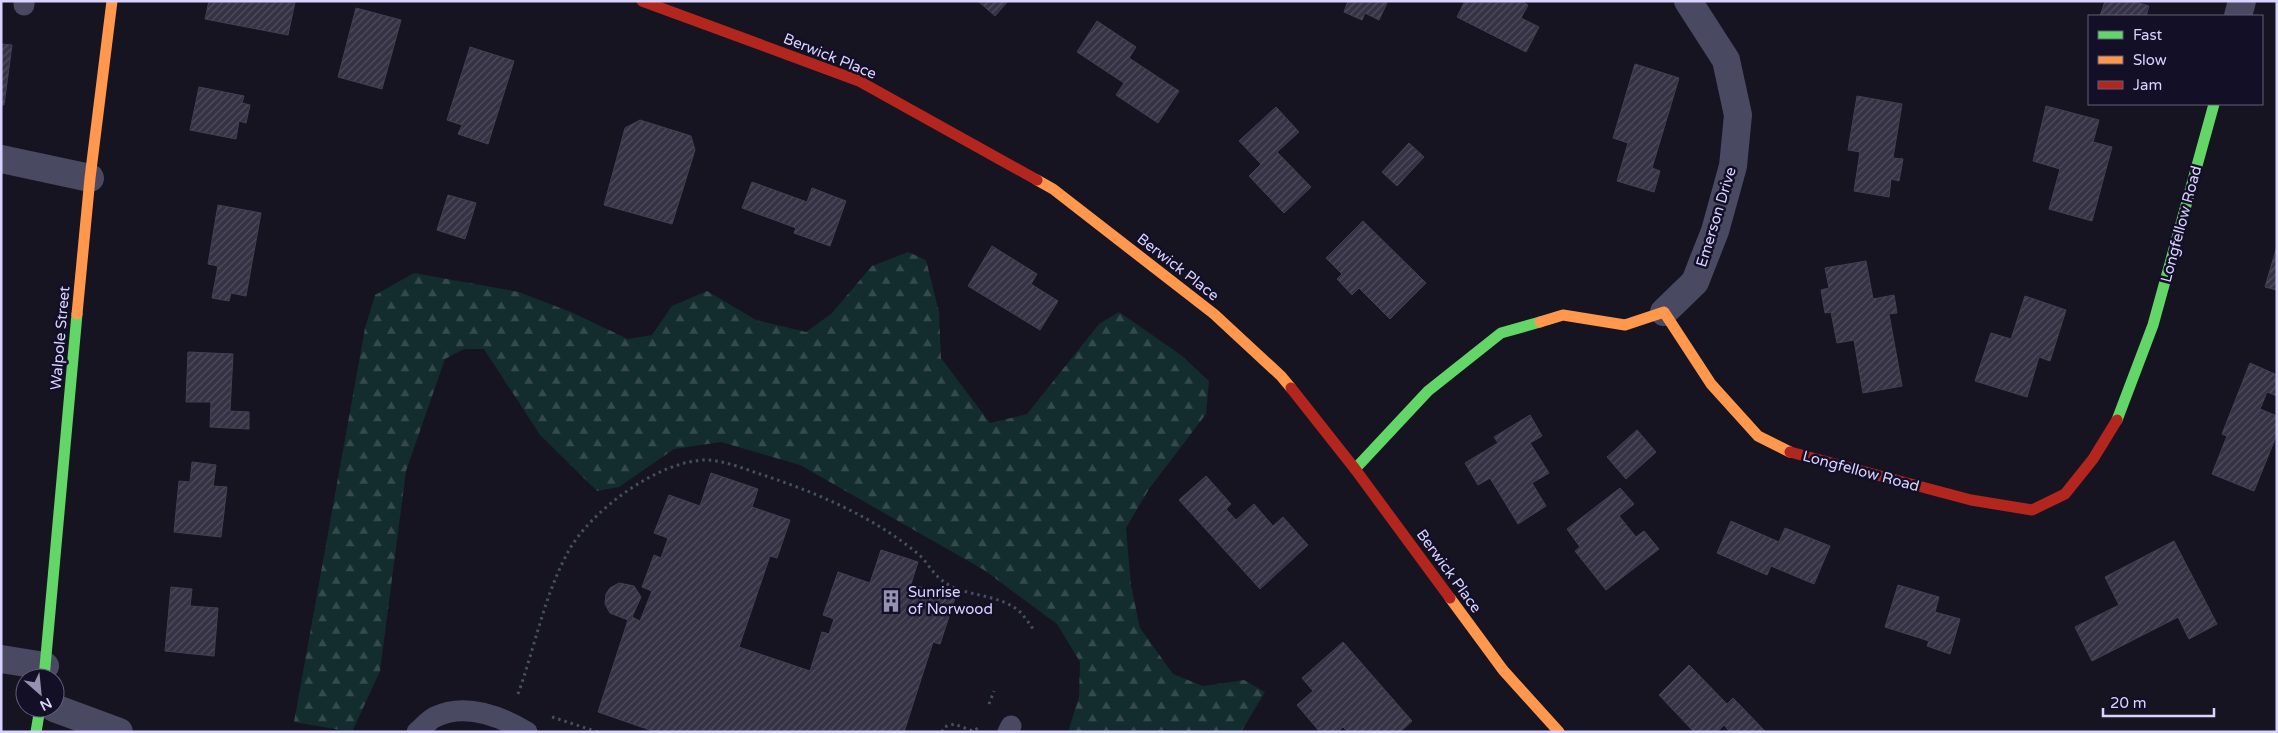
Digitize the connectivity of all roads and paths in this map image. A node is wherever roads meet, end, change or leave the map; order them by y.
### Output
1 (112, 1) edge
2 (642, 1) edge
3 (1688, 1) edge
4 (2242, 1) edge
5 (2238, 15) edge
6 (2214, 105) edge
7 (1, 159) edge
8 (90, 178) junction
9 (1664, 312) junction
10 (1355, 469) junction
11 (1033, 629) dead end
12 (1, 658) edge
13 (32, 668) edge
14 (44, 668) edge
15 (994, 691) dead end
16 (517, 698) dead end
17 (987, 708) dead end
18 (65, 712) edge
19 (38, 718) edge
20 (981, 726) dead end
21 (36, 732) edge
22 (119, 732) edge
23 (417, 732) edge
24 (527, 732) edge
25 (942, 732) edge
26 (1559, 732) edge

1 - 8 street, Walpole Street
2 - 10 street, Berwick Place
3 - 9 street, Emerson Drive
4 - 5 street
6 - 9 street, Longfellow Road
7 - 8 street
8 - 14 street, Walpole Street
9 - 10 street
10 - 26 street, Berwick Place
11 - 16 path
12 - 13 street
15 - 17 path
18 - 22 street
19 - 21 street
20 - 25 path
23 - 24 lane

